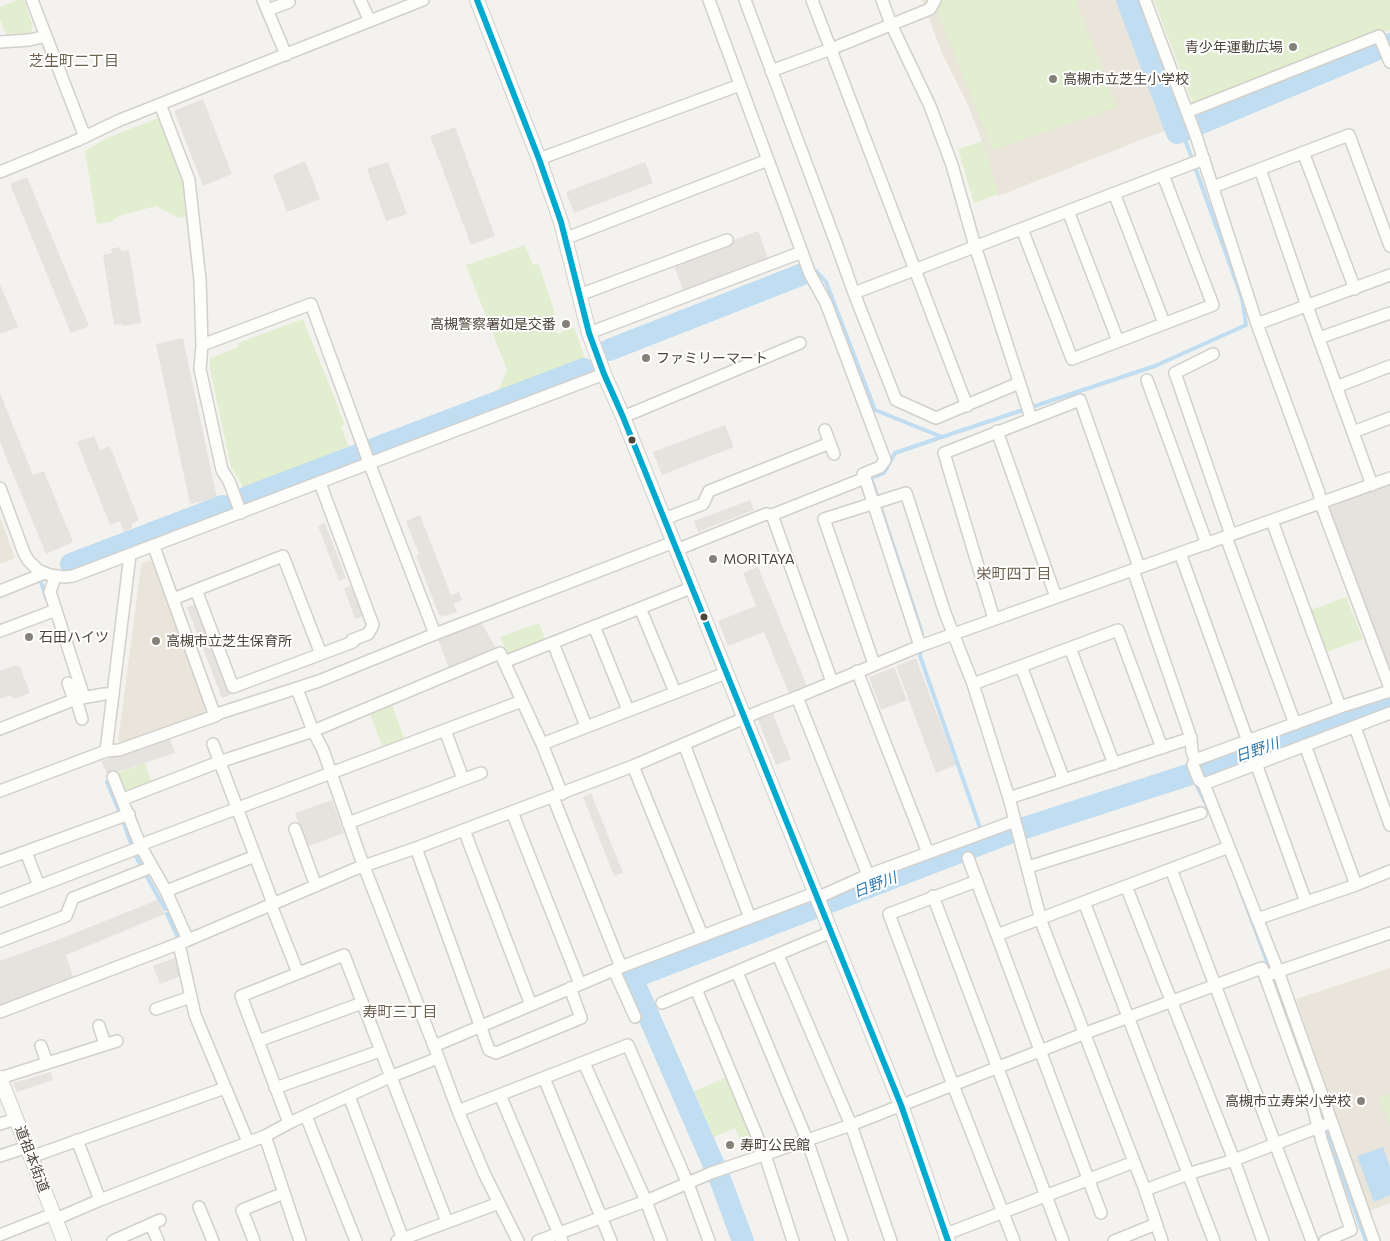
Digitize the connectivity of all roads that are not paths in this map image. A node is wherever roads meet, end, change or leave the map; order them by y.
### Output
1 (32, 0) edge
2 (288, 0) edge
3 (360, 0) edge
4 (423, 0) edge
5 (477, 0) edge
6 (709, 0) edge
7 (745, 0) edge
8 (812, 0) edge
9 (882, 0) edge
10 (935, 0) edge
11 (1145, 0) edge
12 (266, 5) edge
13 (370, 21) junction
14 (891, 24) junction
15 (46, 36) junction
16 (0, 42) edge
17 (831, 50) junction
18 (286, 55) junction
19 (1389, 59) edge
20 (772, 71) junction
21 (740, 85) junction
22 (160, 104) junction
23 (1188, 116) junction
24 (85, 137) junction
25 (1303, 152) junction
26 (539, 159) junction
27 (1204, 159) junction
28 (768, 160) junction
29 (1260, 169) junction
30 (0, 172) edge
31 (1163, 175) junction
32 (1213, 187) junction
33 (1114, 193) junction
34 (1068, 211) junction
35 (1022, 229) junction
36 (564, 239) junction
37 (727, 240) dead end
38 (975, 246) junction
39 (1390, 246) edge
40 (802, 252) junction
41 (915, 270) junction
42 (1390, 275) edge
43 (1355, 288) junction
44 (854, 293) junction
45 (579, 295) junction
46 (1307, 306) junction
47 (1390, 313) edge
48 (1164, 323) junction
49 (1257, 324) junction
50 (589, 333) junction
51 (1319, 338) junction
52 (1118, 341) junction
53 (800, 343) dead end
54 (202, 344) junction
55 (1213, 354) dead end
56 (1390, 366) edge
57 (604, 374) junction
58 (1147, 380) dead end
59 (1019, 383) junction
60 (1336, 387) junction
61 (967, 406) junction
62 (623, 417) junction
63 (1031, 418) junction
64 (1390, 418) edge
65 (825, 430) dead end
66 (998, 431) junction
67 (1353, 432) junction
68 (367, 455) junction
69 (749, 475) junction
70 (865, 478) junction
71 (1390, 478) edge
72 (320, 483) junction
73 (1372, 485) junction
74 (753, 487) dead end
75 (0, 488) edge
76 (874, 502) junction
77 (1321, 504) junction
78 (242, 513) junction
79 (772, 515) junction
80 (664, 519) junction
81 (1272, 521) junction
82 (1228, 536) junction
83 (1207, 544) junction
84 (675, 546) junction
85 (154, 547) junction
86 (1180, 553) junction
87 (130, 555) junction
88 (1136, 568) junction
89 (50, 575) junction
90 (691, 588) junction
91 (196, 590) junction
92 (0, 591) edge
93 (1056, 597) junction
94 (173, 599) junction
95 (640, 608) junction
96 (56, 610) junction
97 (994, 619) junction
98 (594, 626) junction
99 (0, 631) edge
100 (954, 633) junction
101 (435, 634) junction
102 (553, 643) junction
103 (920, 646) junction
104 (1070, 648) junction
105 (321, 654) junction
106 (504, 662) junction
107 (874, 664) junction
108 (1021, 666) junction
109 (857, 671) junction
110 (726, 673) junction
111 (68, 682) dead end
112 (832, 682) junction
113 (973, 684) junction
114 (298, 688) junction
115 (1390, 690) edge
116 (674, 692) junction
117 (113, 694) junction
118 (797, 697) junction
119 (78, 699) junction
120 (522, 701) junction
121 (1340, 707) junction
122 (628, 710) junction
123 (1390, 714) edge
124 (215, 716) junction
125 (744, 718) junction
126 (82, 719) dead end
127 (1295, 724) junction
128 (586, 726) junction
129 (1356, 727) junction
130 (0, 729) edge
131 (445, 730) junction
132 (313, 731) junction
133 (1190, 738) junction
134 (1247, 742) junction
135 (213, 744) dead end
136 (542, 744) junction
137 (684, 744) junction
138 (1304, 745) junction
139 (1162, 748) junction
140 (106, 751) junction
141 (1195, 760) junction
142 (219, 762) junction
143 (1114, 764) junction
144 (1255, 764) junction
145 (633, 766) junction
146 (330, 773) junction
147 (481, 773) dead end
148 (113, 777) dead end
149 (463, 780) junction
150 (1064, 780) junction
151 (1204, 784) junction
152 (0, 791) edge
153 (558, 795) junction
154 (1009, 798) junction
155 (123, 800) junction
156 (236, 809) junction
157 (512, 812) junction
158 (129, 814) junction
159 (1201, 814) dead end
160 (1015, 820) junction
161 (348, 822) junction
162 (1390, 825) edge
163 (295, 828) dead end
164 (464, 830) junction
165 (141, 846) junction
166 (1229, 847) junction
167 (416, 848) junction
168 (26, 852) junction
169 (928, 853) junction
170 (255, 856) junction
171 (968, 858) dead end
172 (0, 861) edge
173 (365, 866) junction
174 (1028, 867) junction
175 (152, 868) junction
176 (1171, 869) junction
177 (1390, 871) edge
178 (868, 874) junction
179 (977, 881) junction
180 (1356, 885) junction
181 (39, 886) junction
182 (316, 886) junction
183 (1126, 886) junction
184 (166, 891) junction
185 (816, 896) junction
186 (933, 896) junction
187 (0, 901) edge
188 (1084, 902) junction
189 (1306, 902) junction
190 (271, 905) junction
191 (750, 918) junction
192 (1040, 918) junction
193 (1258, 919) junction
194 (831, 932) junction
195 (1390, 933) edge
196 (997, 935) junction
197 (702, 936) junction
198 (0, 941) edge
199 (183, 942) junction
200 (778, 955) junction
201 (617, 968) junction
202 (1278, 971) junction
203 (738, 972) junction
204 (298, 973) junction
205 (1266, 976) junction
206 (1214, 985) junction
207 (575, 986) junction
208 (696, 989) junction
209 (191, 997) junction
210 (1170, 1002) junction
211 (362, 1003) junction
212 (662, 1003) dead end
213 (532, 1004) junction
214 (156, 1009) dead end
215 (0, 1012) edge
216 (635, 1017) dead end
217 (1127, 1018) junction
218 (99, 1026) dead end
219 (481, 1026) junction
220 (1083, 1034) junction
221 (117, 1041) dead end
222 (258, 1042) junction
223 (105, 1044) junction
224 (41, 1046) dead end
225 (434, 1046) junction
226 (380, 1050) junction
227 (1041, 1050) junction
228 (438, 1058) junction
229 (47, 1063) junction
230 (584, 1063) junction
231 (998, 1067) junction
232 (0, 1078) edge
233 (390, 1078) junction
234 (544, 1078) junction
235 (953, 1085) junction
236 (225, 1088) junction
237 (276, 1088) junction
238 (500, 1095) junction
239 (349, 1096) junction
240 (901, 1105) junction
241 (458, 1112) junction
242 (306, 1116) junction
243 (16, 1119) junction
244 (1332, 1122) junction
245 (289, 1123) junction
246 (0, 1124) edge
247 (851, 1125) junction
248 (1318, 1128) junction
249 (265, 1136) junction
250 (77, 1140) junction
251 (807, 1140) junction
252 (248, 1142) junction
253 (1275, 1144) junction
254 (29, 1152) junction
255 (765, 1155) junction
256 (0, 1156) edge
257 (1234, 1160) junction
258 (1134, 1162) junction
259 (1188, 1174) junction
260 (1089, 1179) junction
261 (688, 1184) junction
262 (1145, 1190) junction
263 (284, 1193) junction
264 (1046, 1196) junction
265 (100, 1200) junction
266 (646, 1201) junction
267 (499, 1203) junction
268 (200, 1207) dead end
269 (1002, 1213) junction
270 (1101, 1213) dead end
271 (54, 1217) junction
272 (602, 1217) junction
273 (447, 1222) junction
274 (1156, 1224) junction
275 (8, 1236) edge
276 (560, 1237) edge
277 (947, 1238) edge
278 (400, 1240) edge
279 (64, 1241) edge
280 (113, 1241) edge
281 (158, 1241) edge
282 (213, 1241) edge
283 (254, 1241) edge
284 (299, 1241) edge
285 (356, 1241) edge
286 (518, 1241) edge
287 (538, 1241) edge
288 (611, 1241) edge
289 (660, 1241) edge
290 (709, 1241) edge
291 (793, 1241) edge
292 (842, 1241) edge
293 (891, 1241) edge
294 (1014, 1241) edge
295 (1064, 1241) edge
296 (1116, 1241) edge
297 (1162, 1241) edge
298 (1214, 1241) edge
299 (1263, 1241) edge
300 (1312, 1241) edge
301 (1325, 1241) edge
302 (1374, 1241) edge

1 - 15 street
2 - 12 street
3 - 13 street
4 - 13 street
5 - 26 street
6 - 21 street
7 - 20 street
8 - 17 street
9 - 14 street
10 - 14 street
11 - 23 street
12 - 18 street
13 - 18 street
14 - 17 street
14 - 38 street
15 - 16 street
15 - 24 street
17 - 20 street
17 - 41 street
18 - 22 street
19 - 23 street
20 - 44 street
21 - 26 street
21 - 28 street
22 - 24 street
22 - 54 street
23 - 27 street
24 - 30 street
25 - 29 street
25 - 39 street
25 - 43 street
26 - 36 street
27 - 31 street
27 - 32 street
28 - 36 street
28 - 40 street
29 - 32 street
29 - 46 street
31 - 33 street
31 - 48 street
32 - 49 street
33 - 34 street
33 - 48 street
34 - 35 street
34 - 52 street
35 - 38 street
35 - 52 street
36 - 45 street
37 - 45 street
38 - 41 street
38 - 59 street
40 - 50 street
40 - 70 street
41 - 44 street
41 - 61 street
42 - 43 street
43 - 46 street
44 - 61 street
45 - 50 street
46 - 49 street
46 - 51 street
47 - 51 street
48 - 52 street
49 - 77 street
50 - 57 street
51 - 60 street
53 - 62 street
54 - 68 street
54 - 78 street
55 - 82 street
56 - 60 street
57 - 62 street
57 - 68 street
58 - 83 street
59 - 61 street
59 - 63 street
60 - 67 street
62 - 80 street
63 - 66 street
63 - 88 street
64 - 67 street
65 - 69 street
66 - 93 street
66 - 97 street
67 - 73 street
68 - 72 street
68 - 101 street
69 - 74 street
69 - 80 street
70 - 76 street
70 - 79 street
71 - 73 street
72 - 78 street
72 - 105 street
73 - 77 street
75 - 89 street
76 - 100 street
76 - 103 street
76 - 107 street
77 - 81 street
77 - 115 street
78 - 85 street
79 - 84 street
79 - 112 street
80 - 84 street
81 - 82 street
81 - 121 street
82 - 83 street
82 - 127 street
83 - 86 street
84 - 90 street
84 - 101 street
85 - 87 street
85 - 94 street
86 - 88 street
86 - 134 street
87 - 89 street
87 - 117 street
88 - 93 street
88 - 133 street
89 - 92 street
89 - 96 street
90 - 95 street
90 - 110 street
91 - 94 street
91 - 105 street
91 - 105 street
93 - 97 street
94 - 124 street
95 - 98 street
95 - 116 street
96 - 99 street
96 - 119 street
97 - 100 street
98 - 102 street
98 - 122 street
100 - 103 street
100 - 113 street
101 - 114 street
102 - 106 street
102 - 128 street
103 - 107 street
104 - 108 street
104 - 139 street
104 - 143 street
106 - 120 street
106 - 132 street
107 - 109 street
108 - 113 street
108 - 150 street
109 - 112 street
109 - 169 street
110 - 116 street
110 - 125 street
111 - 119 street
112 - 118 street
113 - 154 street
114 - 124 street
114 - 132 street
115 - 121 street
116 - 122 street
117 - 119 street
117 - 140 street
118 - 125 street
118 - 178 street
119 - 126 street
119 - 130 street
120 - 131 street
120 - 136 street
121 - 127 street
122 - 128 street
123 - 129 street
124 - 140 street
125 - 137 street
125 - 185 street
127 - 134 street
128 - 136 street
129 - 138 street
129 - 162 street
131 - 146 street
131 - 149 street
132 - 142 street
132 - 146 street
133 - 139 street
133 - 141 street
134 - 141 street
134 - 144 street
135 - 142 street
136 - 153 street
137 - 145 street
137 - 191 street
138 - 144 street
138 - 180 street
139 - 143 street
140 - 152 street
141 - 151 street
142 - 155 street
142 - 156 street
143 - 150 street
144 - 151 street
144 - 189 street
145 - 153 street
145 - 197 street
146 - 156 street
146 - 161 street
147 - 149 street
148 - 155 street
149 - 161 street
150 - 154 street
151 - 166 street
153 - 157 street
153 - 201 street
154 - 160 street
155 - 158 street
156 - 165 street
156 - 170 street
157 - 164 street
157 - 207 street
158 - 165 street
158 - 168 street
159 - 174 street
160 - 169 street
160 - 174 street
161 - 173 street
163 - 182 street
164 - 167 street
164 - 213 street
165 - 175 street
165 - 181 street
166 - 176 street
166 - 193 street
167 - 173 street
167 - 219 street
168 - 172 street
168 - 181 street
169 - 178 street
170 - 184 street
170 - 190 street
171 - 179 street
173 - 182 street
173 - 225 street
174 - 192 street
175 - 184 street
175 - 198 street
176 - 183 street
176 - 206 street
177 - 180 street
178 - 185 street
179 - 186 street
179 - 196 street
180 - 189 street
181 - 187 street
182 - 190 street
183 - 188 street
183 - 210 street
184 - 199 street
185 - 191 street
185 - 194 street
186 - 231 street
186 - 235 street
188 - 192 street
188 - 217 street
189 - 193 street
190 - 199 street
190 - 204 street
191 - 197 street
192 - 196 street
192 - 220 street
193 - 202 street
194 - 200 street
194 - 240 street
195 - 202 street
196 - 227 street
197 - 201 street
199 - 209 street
199 - 215 street
200 - 203 street
200 - 247 street
201 - 207 street
201 - 216 street
202 - 205 street
202 - 244 street
203 - 208 street
203 - 251 street
204 - 211 street
204 - 222 street
205 - 206 street
205 - 248 street
206 - 210 street
206 - 253 street
207 - 213 street
207 - 219 street
208 - 212 street
208 - 255 street
209 - 214 street
209 - 236 street
210 - 217 street
210 - 257 street
211 - 222 street
211 - 226 street
213 - 219 street
217 - 220 street
217 - 259 street
218 - 223 street
219 - 225 street
220 - 227 street
220 - 258 street
221 - 223 street
222 - 237 street
223 - 229 street
224 - 229 street
225 - 228 street
226 - 233 street
226 - 237 street
227 - 231 street
227 - 260 street
228 - 233 street
228 - 241 street
229 - 232 street
230 - 234 street
230 - 261 street
230 - 266 street
231 - 235 street
231 - 264 street
232 - 243 street, 道祖本街道
233 - 239 street
233 - 273 street
234 - 238 street
234 - 272 street
235 - 240 street
235 - 269 street
236 - 250 street
236 - 252 street
237 - 245 street
238 - 241 street
238 - 276 street
239 - 242 street
239 - 278 street
240 - 247 street
240 - 277 street
241 - 267 street
242 - 245 street
242 - 285 street
243 - 246 street
243 - 254 street, 道祖本街道
244 - 248 street
244 - 302 street
245 - 249 street
247 - 251 street
247 - 293 street
248 - 253 street
248 - 301 street
249 - 252 street
249 - 263 street
250 - 254 street
250 - 265 street
251 - 255 street
251 - 292 street
252 - 265 street
253 - 257 street
253 - 300 street
254 - 256 street
254 - 271 street, 道祖本街道
255 - 261 street
255 - 291 street
257 - 259 street
257 - 299 street
258 - 260 street
258 - 262 street
259 - 262 street
259 - 298 street
260 - 264 street
260 - 270 street
261 - 266 street
261 - 290 street
262 - 274 street
263 - 283 street
263 - 284 street
264 - 269 street
264 - 295 street
265 - 271 street
266 - 272 street
266 - 289 street
267 - 273 street
267 - 286 street
268 - 282 street
269 - 277 street
269 - 294 street
271 - 275 street
271 - 279 street, 道祖本街道
272 - 276 street
272 - 288 street
273 - 278 street
274 - 296 street
274 - 297 street
276 - 287 street
280 - 281 street

